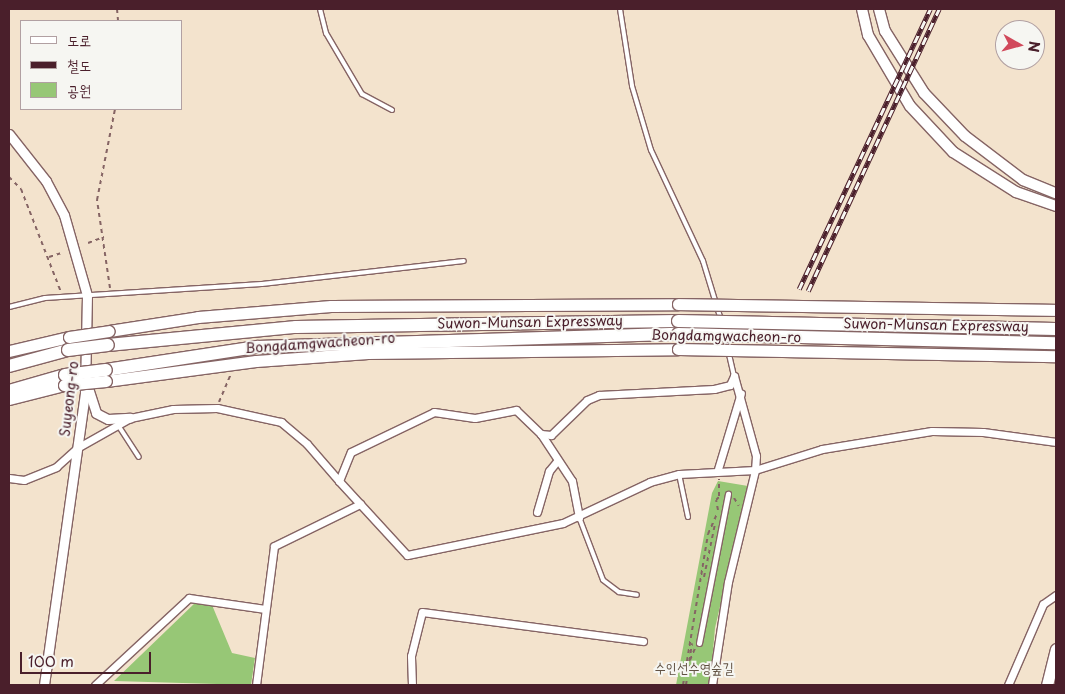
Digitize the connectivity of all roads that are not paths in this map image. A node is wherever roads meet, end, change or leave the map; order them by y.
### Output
1 (320, 9) edge
2 (620, 9) edge
3 (862, 9) edge
4 (879, 9) edge
5 (392, 110) dead end
6 (9, 134) edge
7 (1056, 193) edge
8 (1056, 206) edge
9 (464, 261) dead end
10 (86, 295) junction
11 (9, 307) edge
12 (1056, 310) edge
13 (1056, 329) edge
14 (1056, 342) edge
15 (68, 343) junction
16 (9, 351) edge
17 (1056, 356) edge
18 (9, 366) edge
19 (86, 375) junction
20 (106, 376) junction
21 (734, 376) junction
22 (65, 380) junction
23 (9, 390) edge
24 (742, 393) junction
25 (9, 400) edge
26 (130, 418) junction
27 (118, 425) junction
28 (541, 434) junction
29 (1056, 442) edge
30 (77, 448) junction
31 (139, 457) dead end
32 (557, 461) junction
33 (755, 470) junction
34 (718, 473) junction
35 (678, 474) junction
36 (9, 478) edge
37 (339, 481) junction
38 (728, 494) dead end
39 (360, 504) junction
40 (537, 512) dead end
41 (579, 517) junction
42 (688, 517) dead end
43 (637, 595) dead end
44 (1056, 595) edge
45 (265, 610) junction
46 (642, 641) dead end
47 (700, 643) road end
48 (1056, 649) edge
49 (44, 685) edge
50 (95, 685) edge
51 (256, 685) edge
52 (412, 685) edge
53 (712, 685) edge
54 (1008, 685) edge
55 (1047, 685) edge

1 - 5 lane
2 - 21 lane
3 - 8 main road
4 - 7 main road
6 - 10 street, Suyeong-ro
9 - 10 lane
10 - 11 lane
10 - 19 street, Suyeong-ro
12 - 15 main road, bridge
13 - 15 highway, Suwon-Munsan Expressway, bridge
14 - 20 highway, Suwon-Munsan Expressway, bridge
15 - 16 main road
15 - 18 highway, Suwon-Munsan Expressway
17 - 20 main road, Bongdamgwacheon-ro, bridge
19 - 26 street
19 - 30 street, Suyeong-ro
20 - 22 highway, Suwon-Munsan Expressway, bridge
21 - 24 street
21 - 28 street
22 - 23 highway, Suwon-Munsan Expressway
22 - 25 main road
24 - 33 street
24 - 34 street
26 - 27 street
26 - 37 street
27 - 30 street
27 - 31 lane
28 - 32 street
28 - 37 street
29 - 33 street
30 - 36 street
30 - 49 street, Suyeong-ro
32 - 40 street
32 - 41 street
33 - 34 street
33 - 53 street
34 - 35 street
35 - 41 street
35 - 42 lane
37 - 39 street
38 - 47 street
39 - 41 street
39 - 45 street
41 - 43 lane
44 - 54 street
45 - 50 street
45 - 51 street
46 - 52 street
48 - 55 main road

